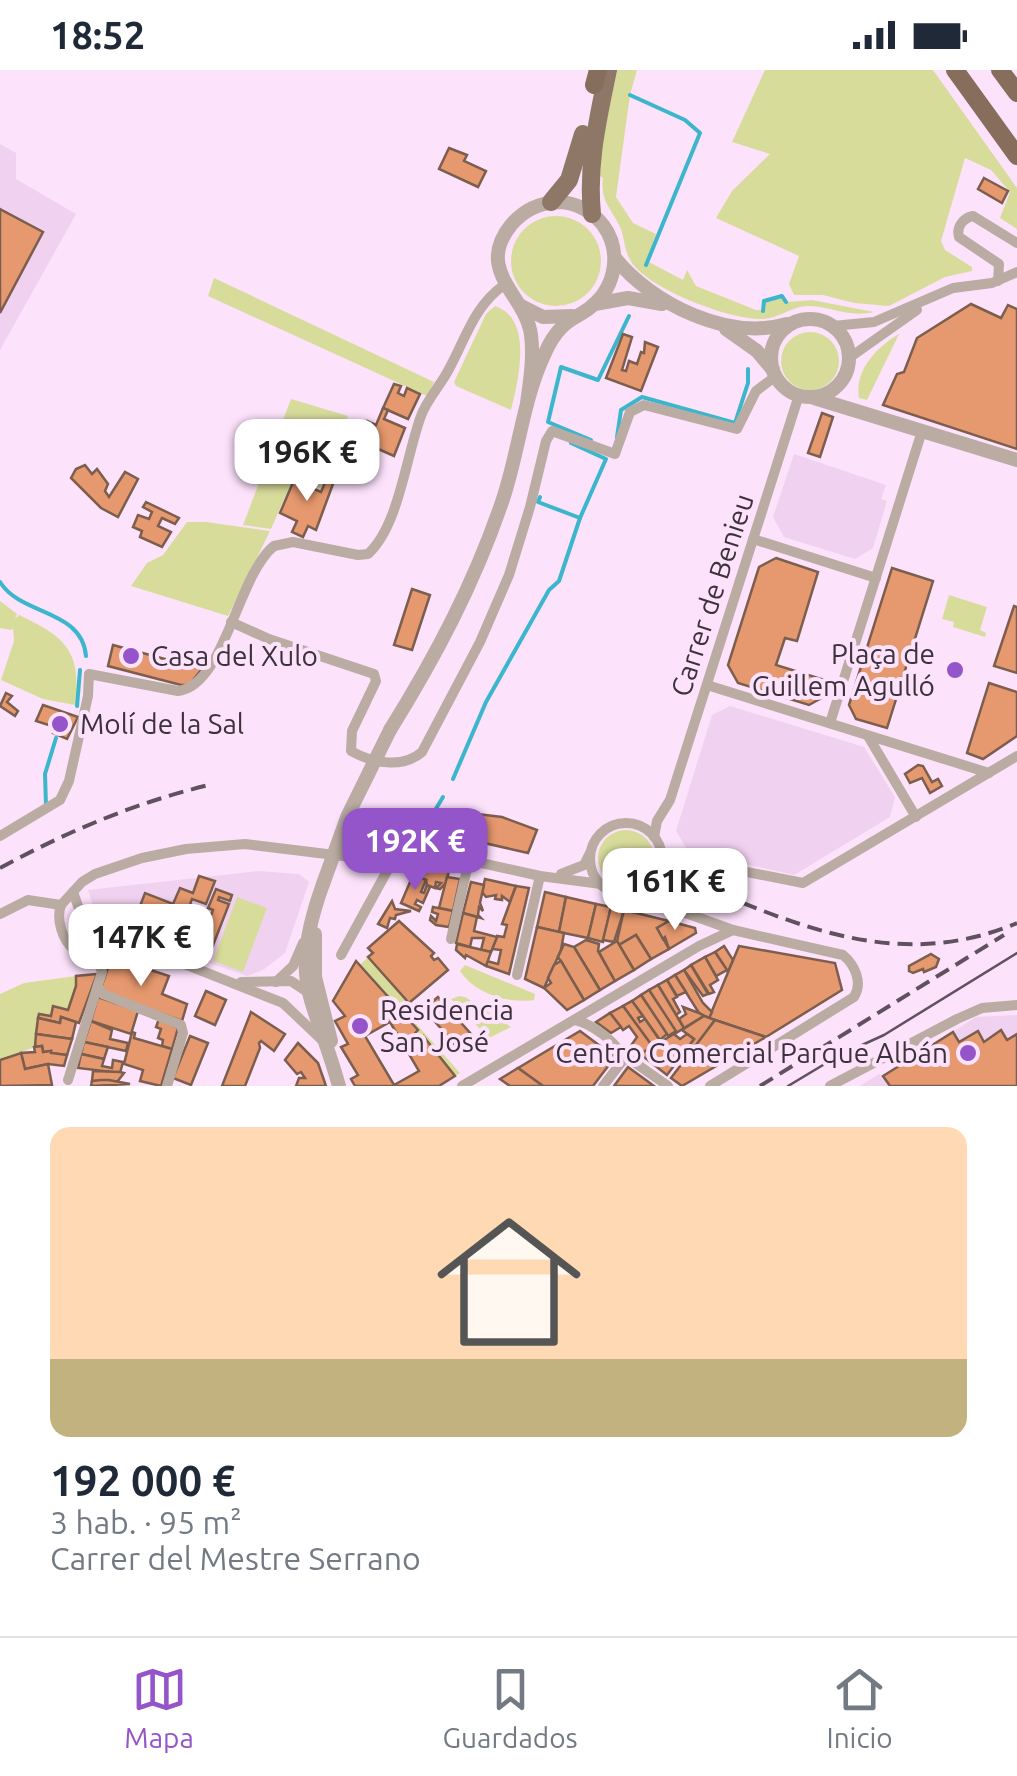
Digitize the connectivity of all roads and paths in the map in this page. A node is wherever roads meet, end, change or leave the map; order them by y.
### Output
1 (608, 70) edge
2 (955, 70) edge
3 (1000, 70) edge
4 (596, 75) edge
5 (1017, 93) edge
6 (1017, 156) edge
7 (551, 202) junction
8 (592, 214) junction
9 (1017, 243) edge
10 (615, 258) junction
11 (1017, 272) edge
12 (998, 281) junction
13 (504, 284) junction
14 (942, 292) junction
15 (513, 300) junction
16 (595, 304) junction
17 (689, 312) junction
18 (577, 315) junction
19 (712, 320) junction
20 (795, 322) junction
21 (834, 326) junction
22 (849, 358) junction
23 (774, 373) junction
24 (844, 376) junction
25 (804, 396) junction
26 (527, 403) junction
27 (868, 413) junction
28 (922, 431) junction
29 (1017, 460) edge
30 (753, 539) junction
31 (876, 578) junction
32 (231, 622) junction
33 (707, 685) junction
34 (830, 723) junction
35 (868, 735) junction
36 (1017, 756) edge
37 (989, 773) junction
38 (665, 807) junction
39 (916, 817) junction
40 (634, 824) junction
41 (0, 836) edge
42 (654, 837) junction
43 (590, 852) junction
44 (661, 855) junction
45 (398, 860) junction
46 (469, 860) junction
47 (658, 873) junction
48 (540, 876) junction
49 (554, 876) junction
50 (323, 884) junction
51 (601, 884) junction
52 (74, 892) junction
53 (633, 894) junction
54 (61, 904) junction
55 (0, 914) edge
56 (711, 922) junction
57 (308, 928) junction
58 (733, 930) junction
59 (452, 938) dead end
60 (94, 943) junction
61 (699, 946) junction
62 (341, 956) dead end
63 (314, 966) junction
64 (517, 975) dead end
65 (225, 978) junction
66 (278, 980) junction
67 (98, 987) junction
68 (307, 991) junction
69 (279, 1002) junction
70 (1017, 1005) edge
71 (574, 1020) junction
72 (329, 1042) junction
73 (624, 1059) junction
74 (69, 1084) edge
75 (167, 1086) edge
76 (342, 1086) edge
77 (462, 1086) edge
78 (604, 1086) edge
79 (668, 1086) edge
80 (710, 1086) edge
81 (830, 1086) edge

1 - 8 main road
2 - 6 highway
3 - 5 highway
4 - 7 main road
7 - 8 street
7 - 13 street
8 - 10 street
9 - 12 street
10 - 16 street
10 - 17 street
11 - 12 street
12 - 14 street
13 - 15 street
13 - 32 street
14 - 21 street
14 - 22 street
15 - 18 street
15 - 26 street
16 - 17 street
16 - 18 street
17 - 19 street
18 - 26 street
19 - 20 street
19 - 23 street
20 - 21 street
20 - 23 street
21 - 22 street
22 - 24 street
23 - 25 street
23 - 32 street
24 - 25 street
24 - 27 street
25 - 27 street
25 - 30 street, Carrer de Benieu
26 - 50 street, bridge
27 - 28 street
28 - 29 street
28 - 31 street
30 - 31 street
30 - 33 street, Carrer de Benieu
31 - 34 street
32 - 41 street
33 - 34 street
33 - 38 street, Carrer de Benieu
34 - 35 street
35 - 37 street
35 - 39 street
36 - 37 street
37 - 39 street
38 - 40 street
38 - 42 street, Carrer de Benieu
39 - 44 street
40 - 42 street
40 - 43 street
42 - 44 street
43 - 49 street
43 - 51 street
44 - 47 street
45 - 46 street
45 - 52 street
45 - 62 street
46 - 48 street
46 - 59 street
47 - 53 street
47 - 56 street
48 - 49 street
48 - 64 street
49 - 51 street
50 - 57 street
50 - 63 street
51 - 53 street
52 - 54 street
52 - 60 street
53 - 56 street
54 - 55 street
54 - 60 street
56 - 58 street
56 - 61 street
57 - 66 street
57 - 68 street
58 - 61 street
58 - 80 street
60 - 65 street
60 - 67 street
61 - 71 street
63 - 68 street
63 - 72 street
65 - 66 street
65 - 69 street
66 - 68 street
66 - 69 street
67 - 74 street
67 - 75 street
68 - 69 street
68 - 72 street
69 - 72 street
70 - 81 street
71 - 73 street
71 - 77 street
72 - 76 street
73 - 78 street
73 - 79 street

